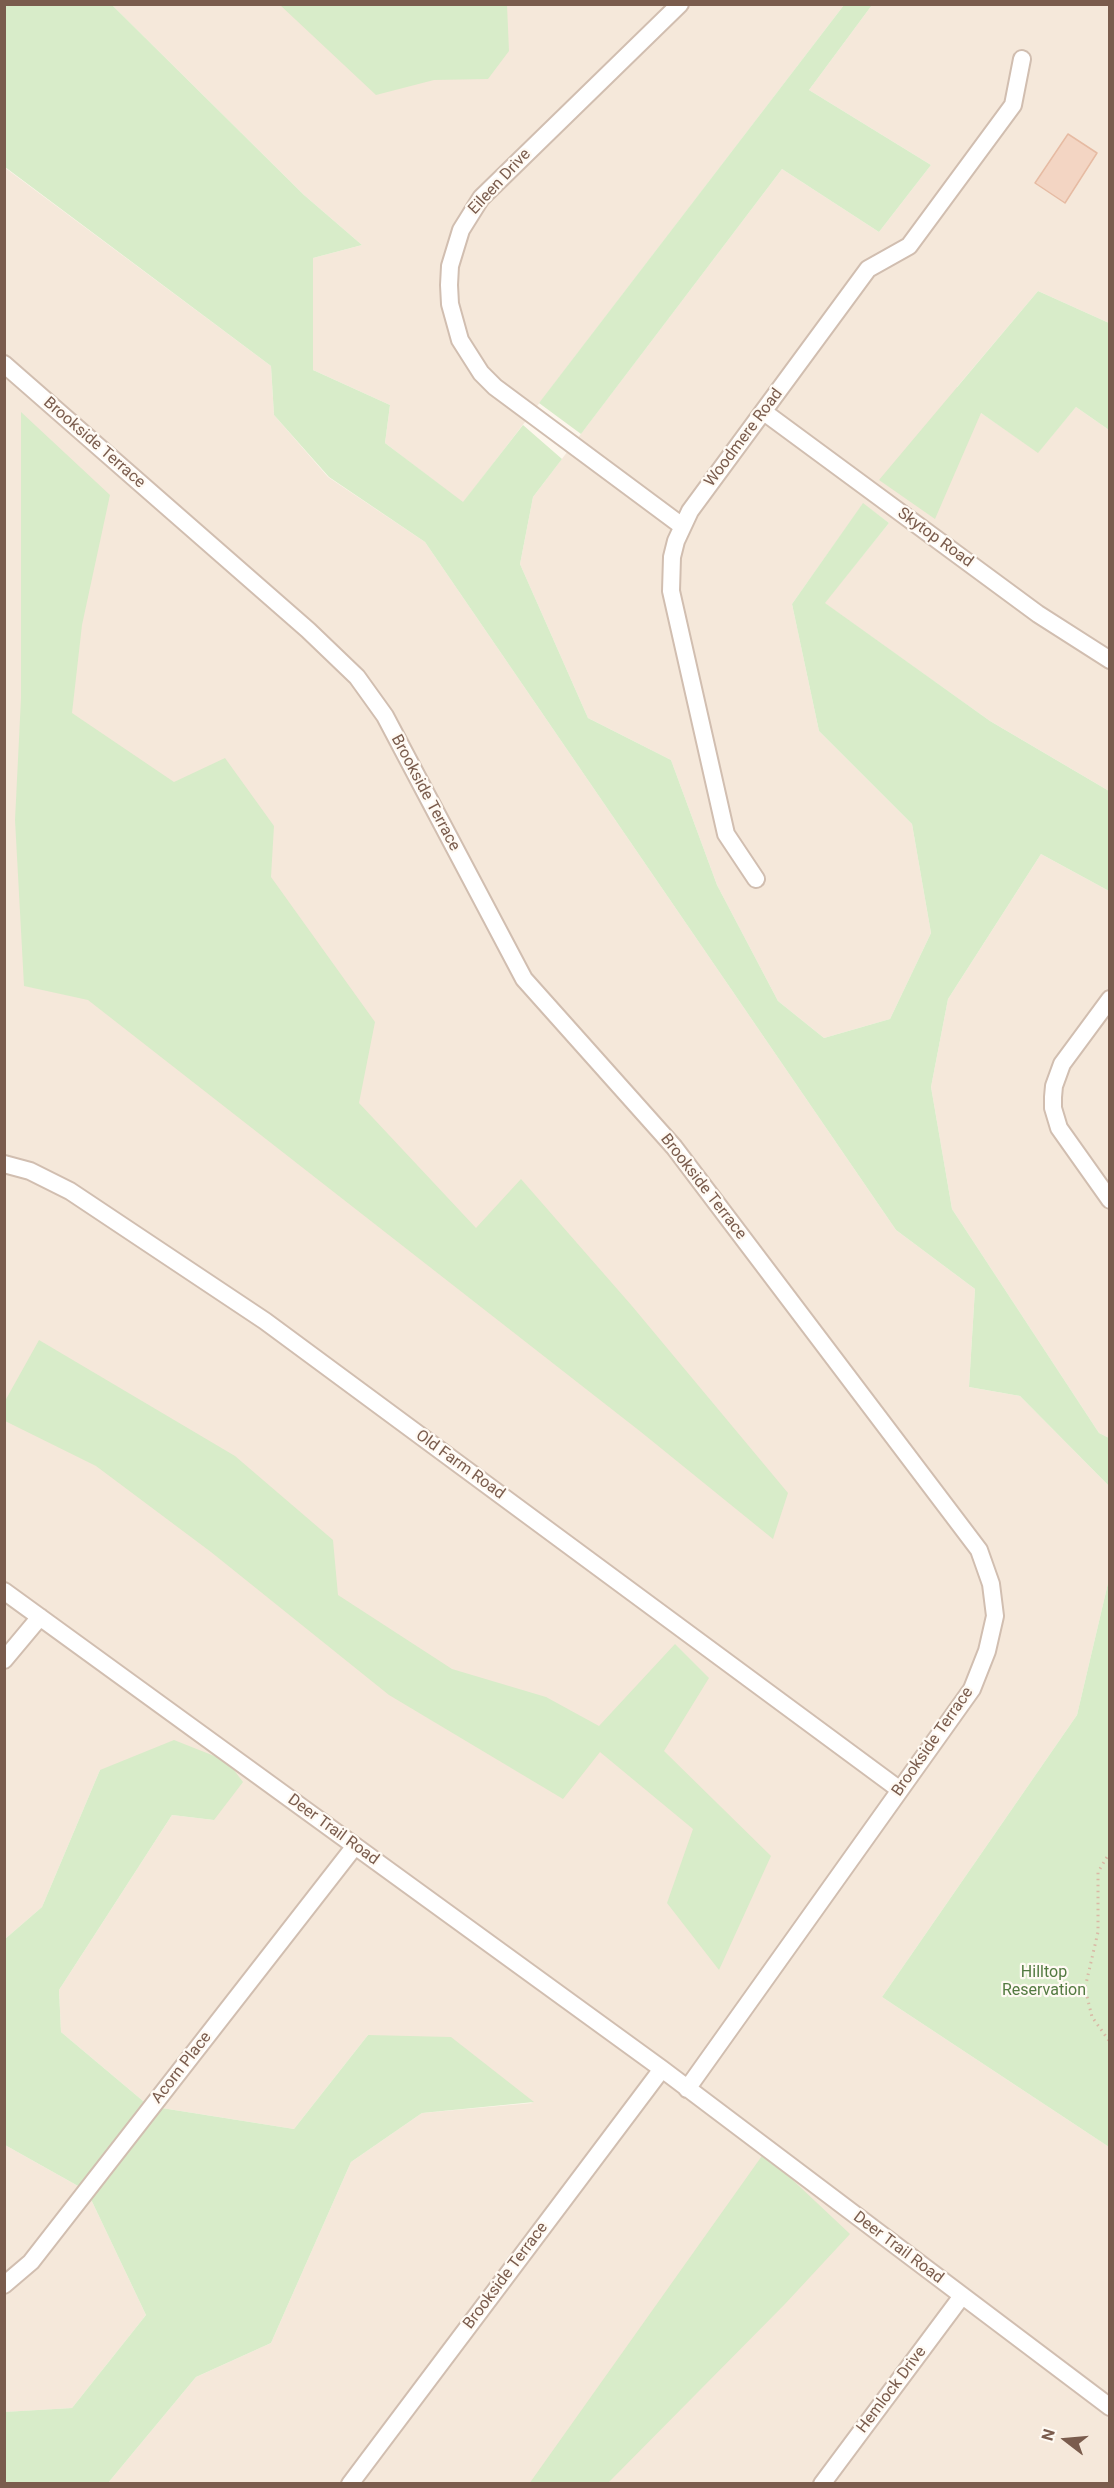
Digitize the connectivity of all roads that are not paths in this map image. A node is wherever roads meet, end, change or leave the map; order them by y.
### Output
1 (680, 4) edge
2 (1022, 59) dead end
3 (4, 364) edge
4 (764, 412) junction
5 (682, 526) junction
6 (1110, 660) edge
7 (756, 879) dead end
8 (1110, 999) edge
9 (4, 1164) edge
10 (1110, 1200) edge
11 (4, 1591) edge
12 (40, 1617) junction
13 (4, 1660) edge
14 (900, 1790) junction
15 (355, 1846) junction
16 (662, 2069) junction
17 (687, 2089) junction
18 (4, 2285) edge
19 (963, 2296) junction
20 (1110, 2407) edge
21 (350, 2484) edge
22 (822, 2484) edge

1 - 5 street, Eileen Drive
2 - 4 street, Woodmere Road
3 - 14 street, Brookside Terrace
4 - 5 street, Woodmere Road
4 - 6 street, Skytop Road
5 - 7 street, Woodmere Road
8 - 10 street
9 - 14 street, Old Farm Road
11 - 12 street, Deer Trail Road
12 - 13 street
12 - 15 street, Deer Trail Road
14 - 17 street, Brookside Terrace
15 - 16 street, Deer Trail Road
15 - 18 street, Acorn Place
16 - 17 street, Deer Trail Road
16 - 21 street, Brookside Terrace
17 - 19 street, Deer Trail Road
19 - 20 street, Deer Trail Road
19 - 22 street, Hemlock Drive

